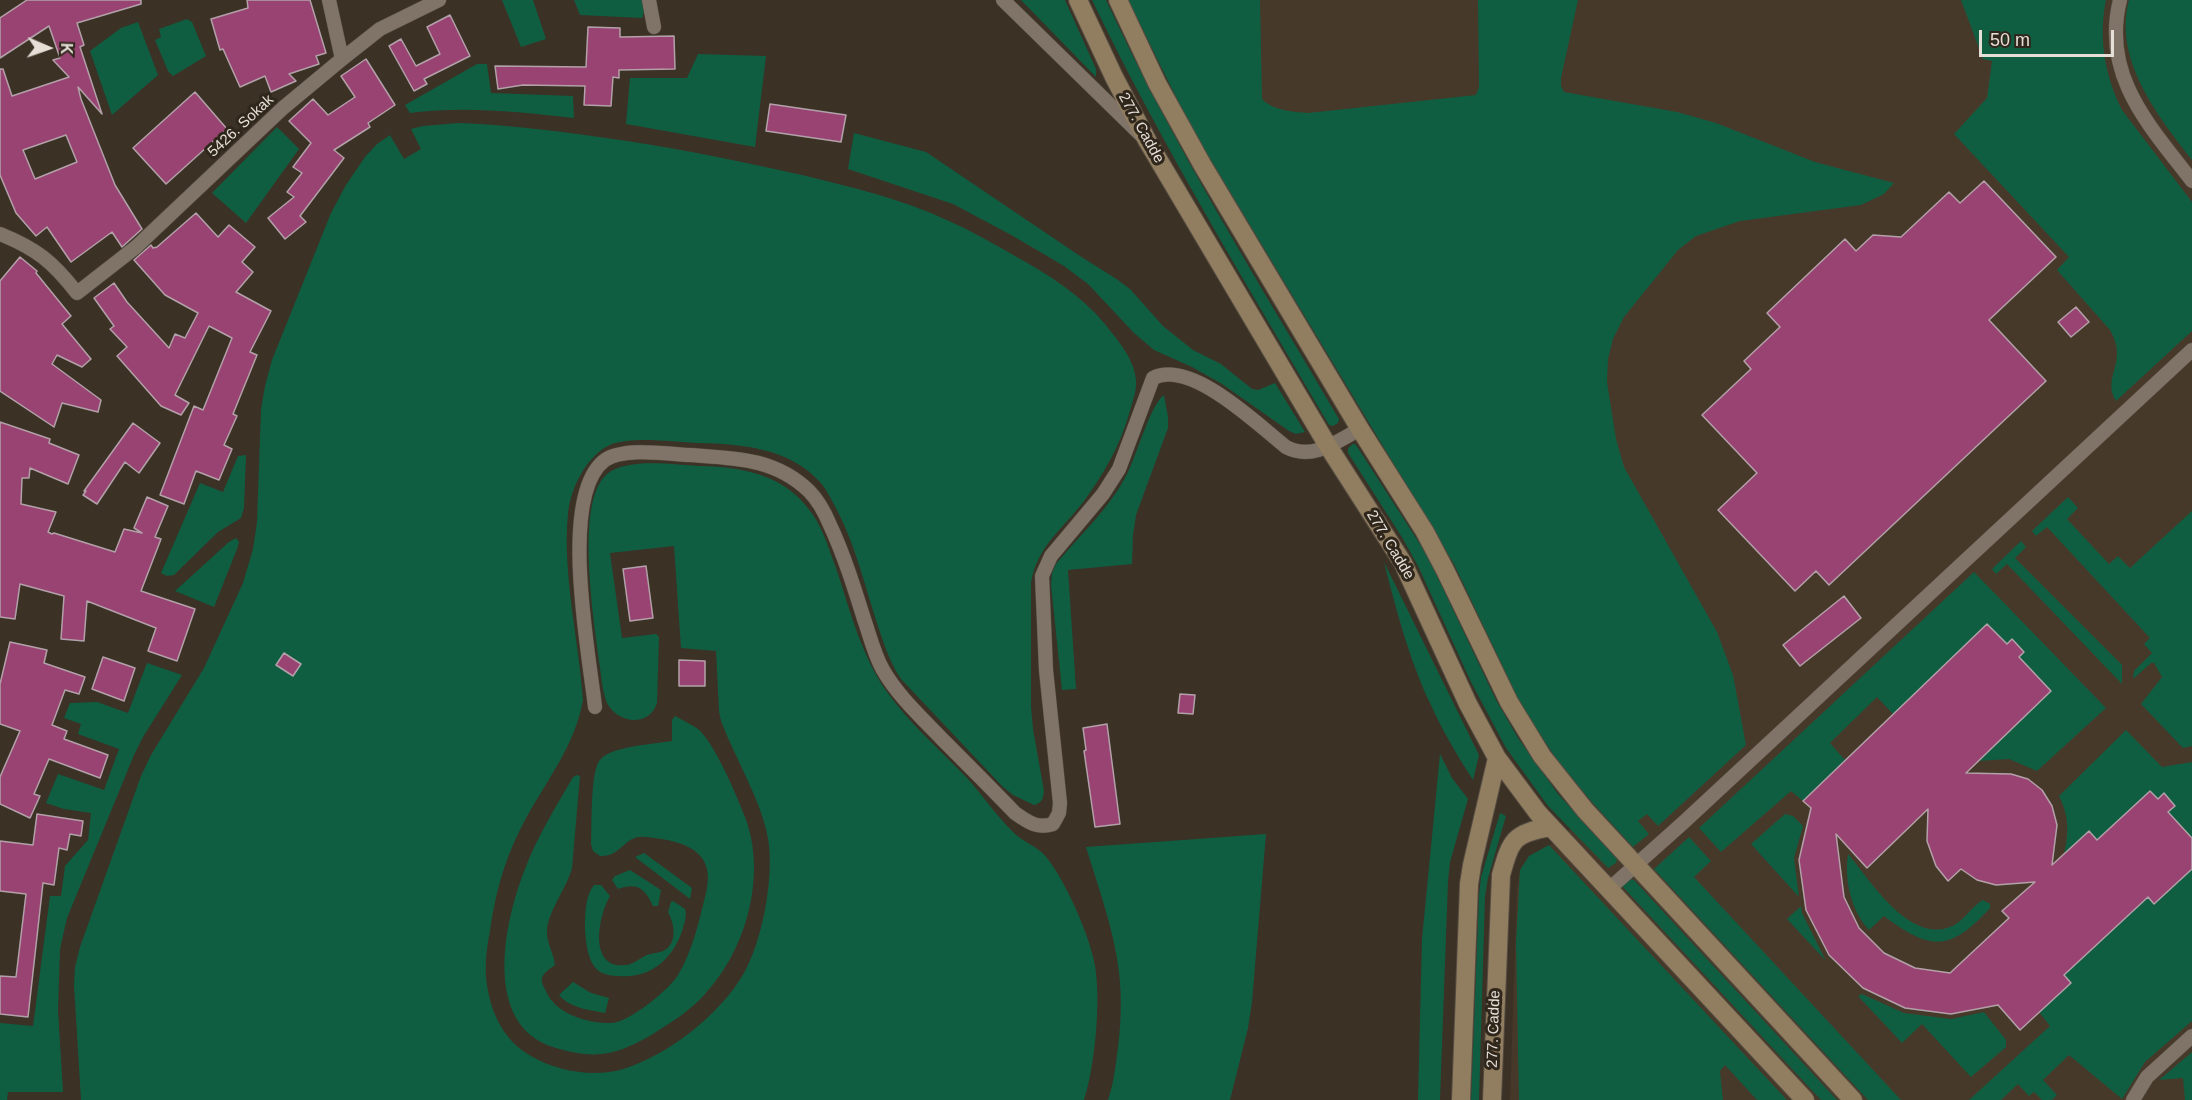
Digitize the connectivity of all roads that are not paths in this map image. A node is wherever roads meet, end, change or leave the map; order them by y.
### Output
1 (329, 0) edge
2 (439, 0) edge
3 (649, 0) edge
4 (1003, 0) edge
5 (1078, 0) edge
6 (1118, 0) edge
7 (2120, 0) edge
8 (654, 27) dead end
9 (342, 59) junction
10 (1148, 142) junction
11 (2192, 181) edge
12 (0, 234) edge
13 (2192, 350) edge
14 (1360, 429) junction
15 (1328, 446) junction
16 (595, 707) dead end
17 (1497, 758) junction
18 (1551, 827) junction
19 (1636, 866) junction
20 (1609, 889) junction
21 (2192, 1036) edge
22 (1461, 1100) edge
23 (1492, 1100) edge
24 (1806, 1100) edge
25 (1852, 1100) edge
26 (2133, 1100) edge

1 - 9 street
2 - 9 street, 5426. Sokak
3 - 8 street
4 - 10 street
5 - 10 street, 277. Cadde
6 - 14 street
7 - 11 street
9 - 12 street, 5426. Sokak
10 - 15 street, 277. Cadde
13 - 19 street
14 - 15 street
14 - 19 street
15 - 16 street
15 - 17 street, 277. Cadde
17 - 18 street, 277. Cadde
17 - 22 street
18 - 20 street
18 - 23 street, 277. Cadde
19 - 20 street
19 - 25 street
20 - 24 street
21 - 26 street

